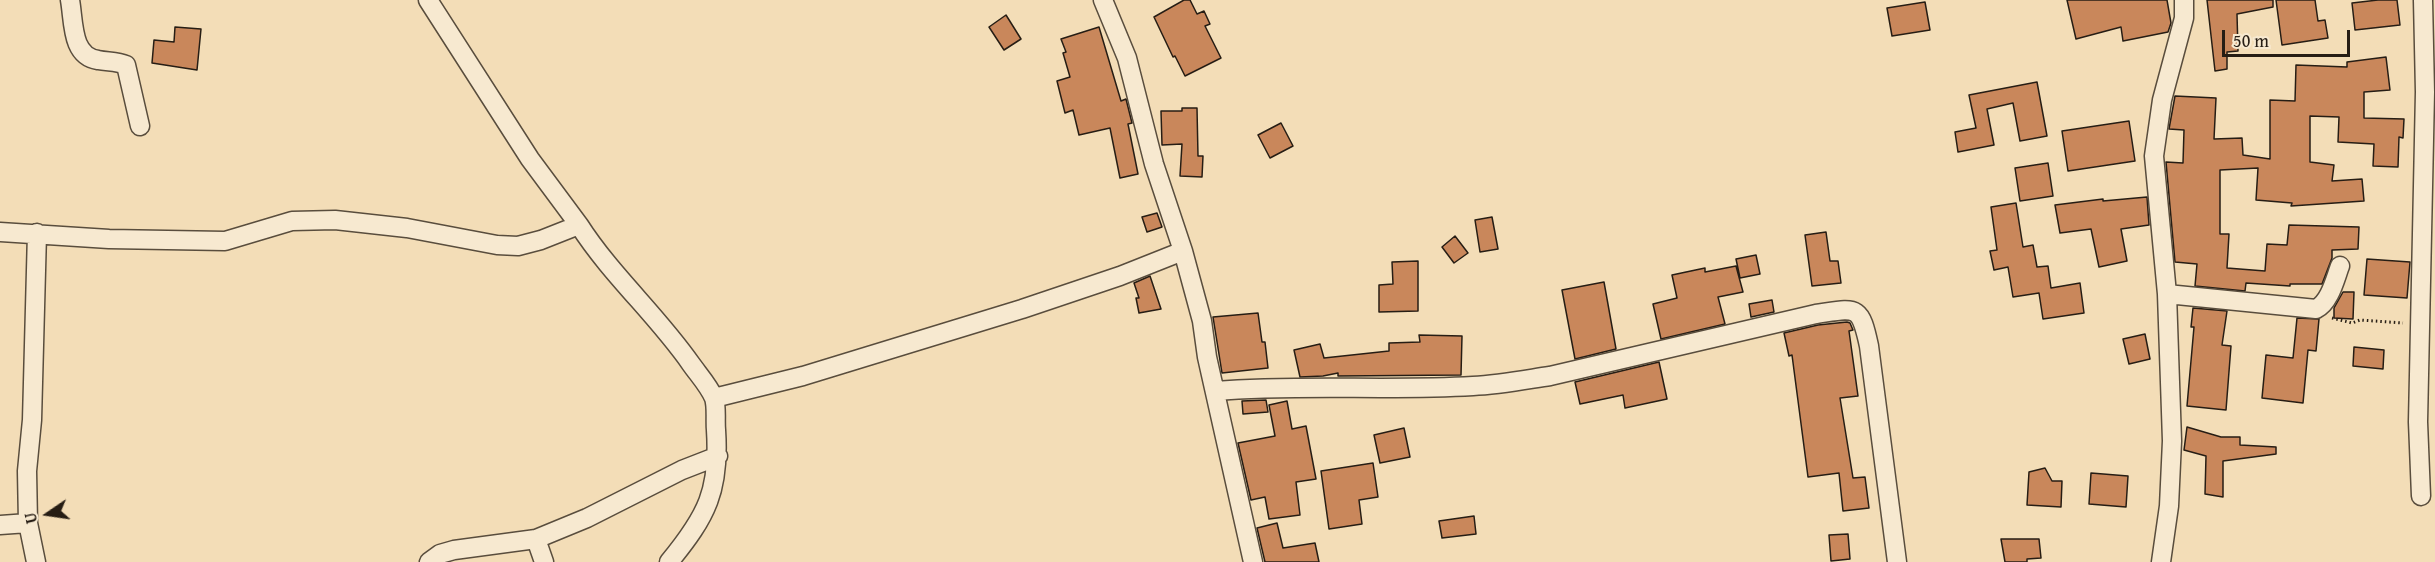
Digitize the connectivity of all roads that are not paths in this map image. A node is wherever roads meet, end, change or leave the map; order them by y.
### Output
1 (70, 0) edge
2 (428, 0) edge
3 (1102, 0) edge
4 (2184, 0) edge
5 (2422, 0) edge
6 (140, 126) dead end
7 (579, 225) junction
8 (0, 232) edge
9 (37, 233) junction
10 (1183, 252) junction
11 (2340, 266) dead end
12 (2167, 294) junction
13 (1216, 391) junction
14 (714, 398) junction
15 (718, 456) junction
16 (2421, 496) dead end
17 (28, 523) junction
18 (0, 525) edge
19 (536, 539) junction
20 (36, 562) edge
21 (429, 562) edge
22 (543, 562) edge
23 (669, 562) edge
24 (1253, 562) edge
25 (1897, 562) edge
26 (2160, 562) edge

1 - 6 street
2 - 7 street
3 - 10 street
4 - 12 street
5 - 16 street
7 - 9 street
7 - 14 street
8 - 9 street
9 - 17 street
10 - 13 street
10 - 14 street
11 - 12 street
12 - 26 street
13 - 24 street
13 - 25 street
14 - 15 street
15 - 19 street
15 - 23 street
17 - 18 street
17 - 20 street
19 - 21 street
19 - 22 street

